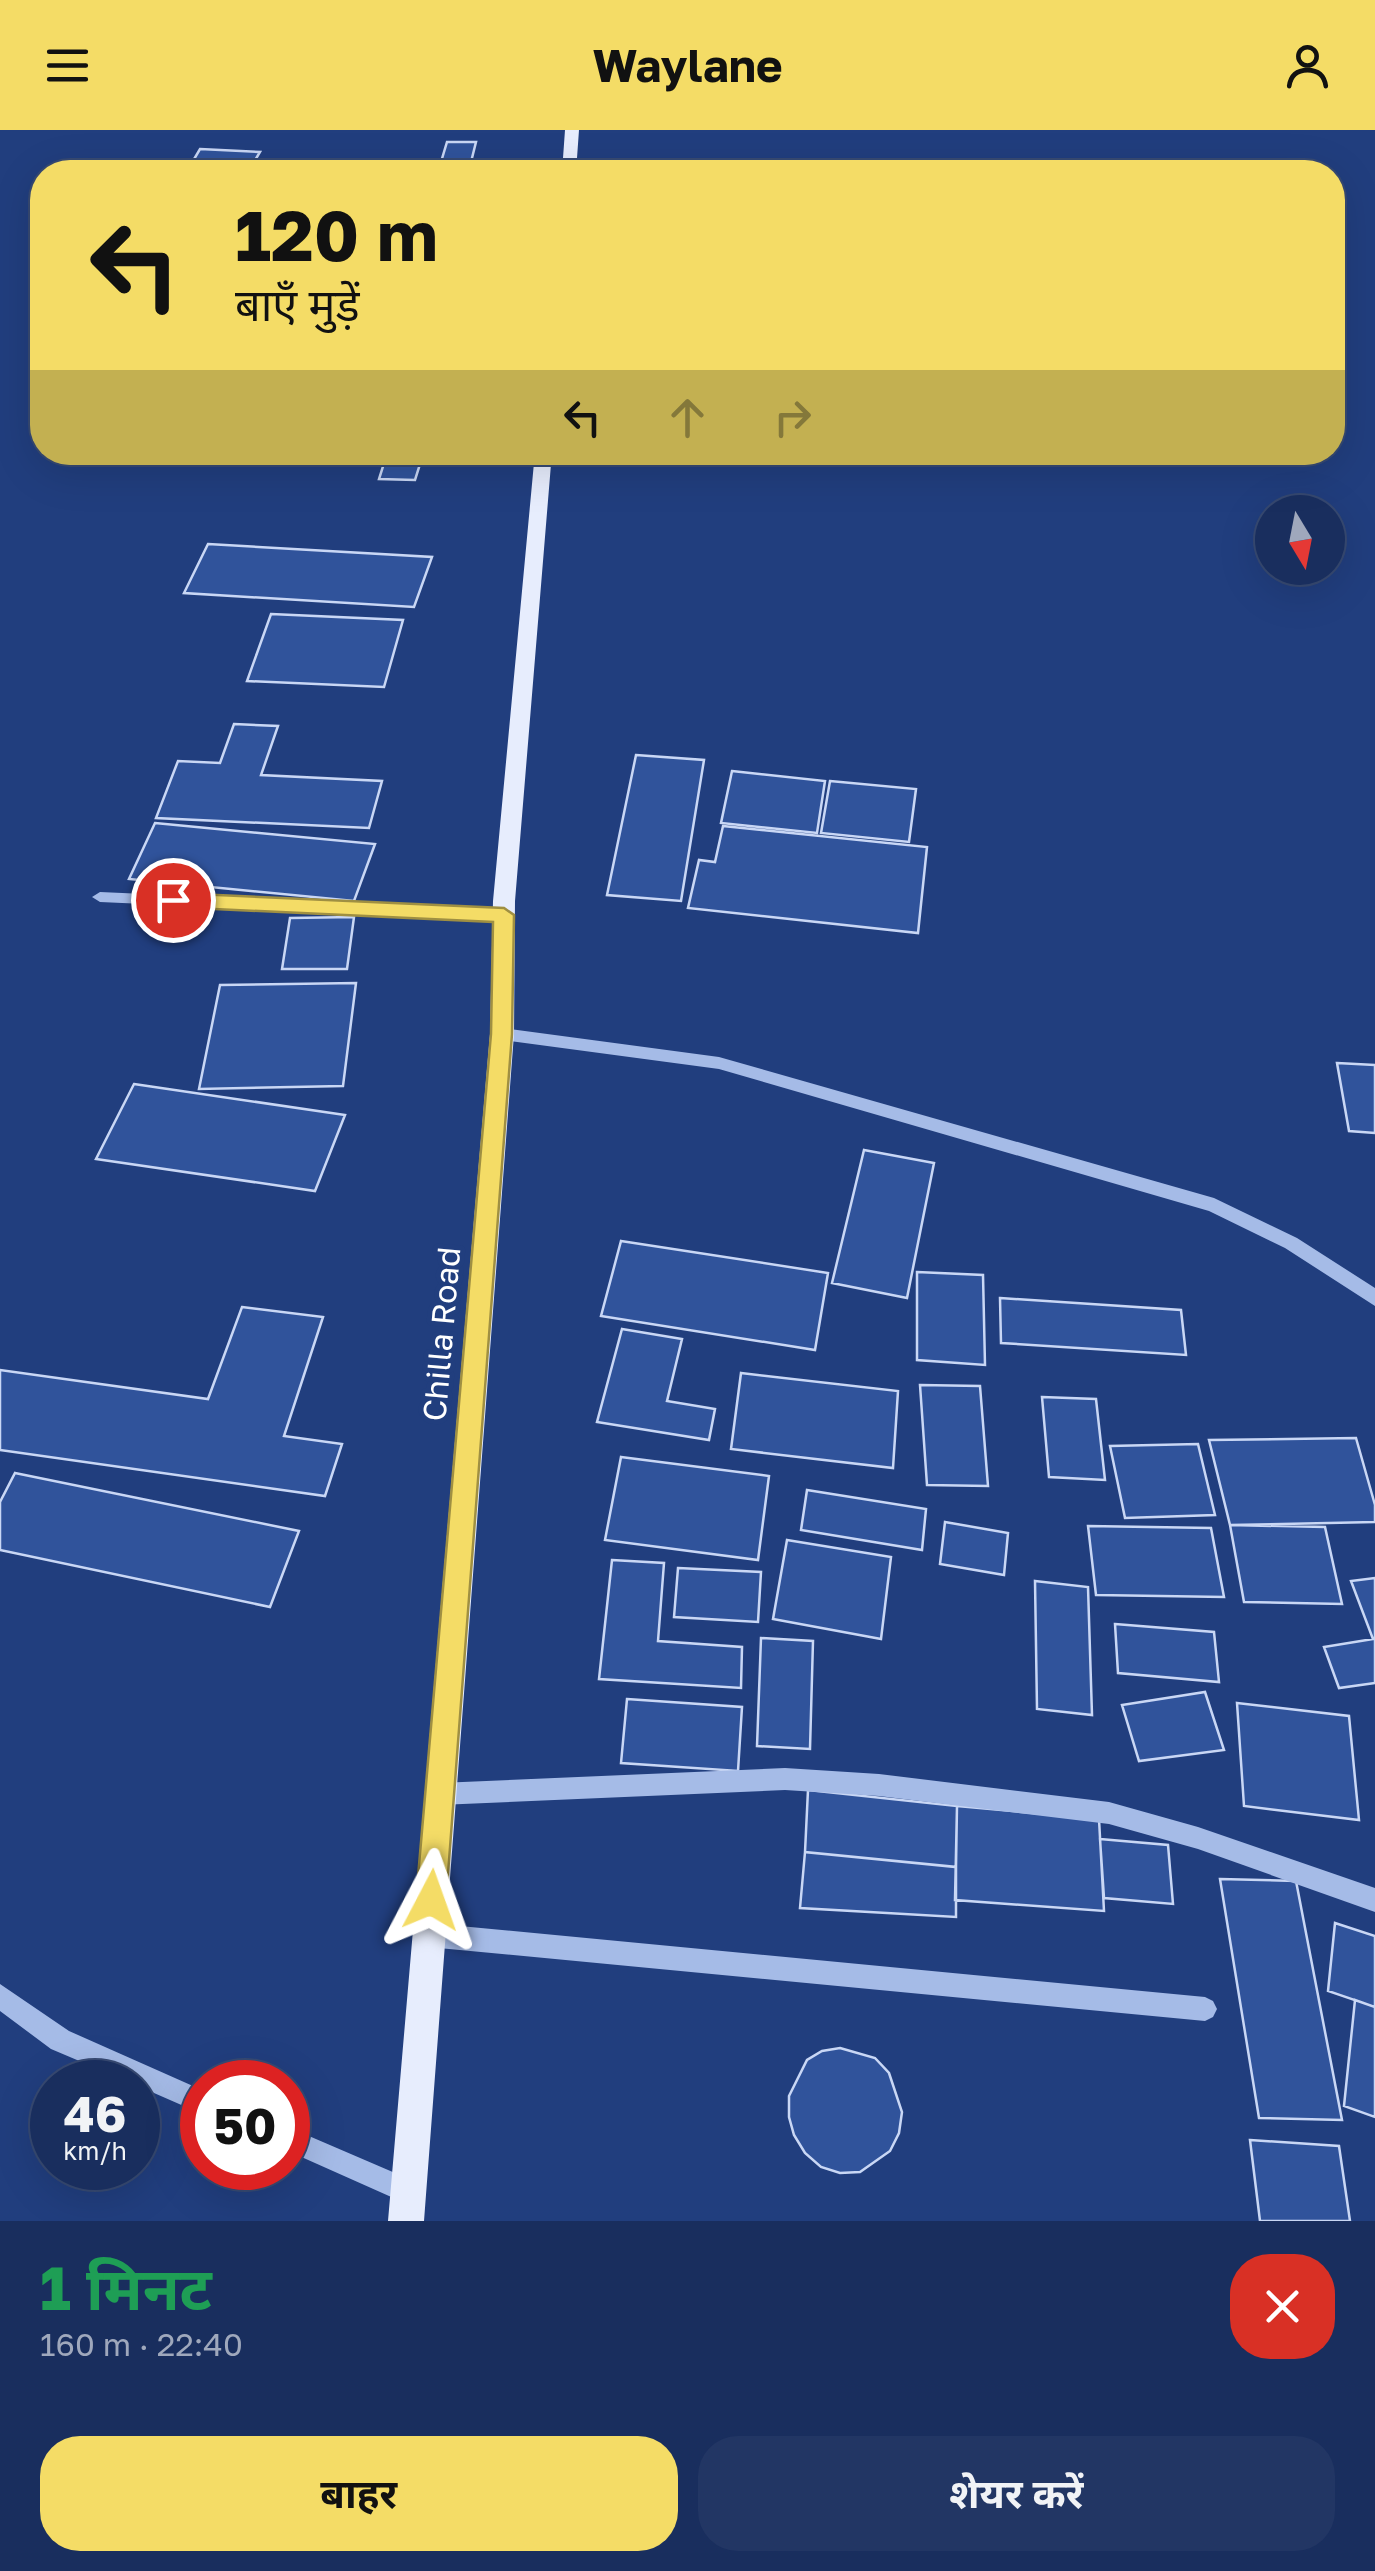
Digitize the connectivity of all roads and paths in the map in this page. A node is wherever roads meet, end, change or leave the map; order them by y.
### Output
1 (572, 130) edge
2 (569, 160) edge
3 (543, 465) edge
4 (100, 896) dead end
5 (504, 915) junction
6 (502, 1034) junction
7 (1375, 1298) edge
8 (439, 1794) junction
9 (1375, 1900) edge
10 (428, 1935) junction
11 (0, 1996) edge
12 (1204, 2009) dead end
13 (180, 2092) edge
14 (310, 2149) edge
15 (407, 2191) junction
16 (406, 2221) edge

1 - 2 main road
3 - 5 main road, Chilla Road
4 - 5 street
5 - 6 main road, Chilla Road
6 - 7 street
6 - 8 main road, Chilla Road
8 - 9 street
8 - 10 main road, Chilla Road
10 - 12 street
10 - 15 main road, Chilla Road
11 - 13 street
14 - 15 street
15 - 16 main road, Chilla Road

